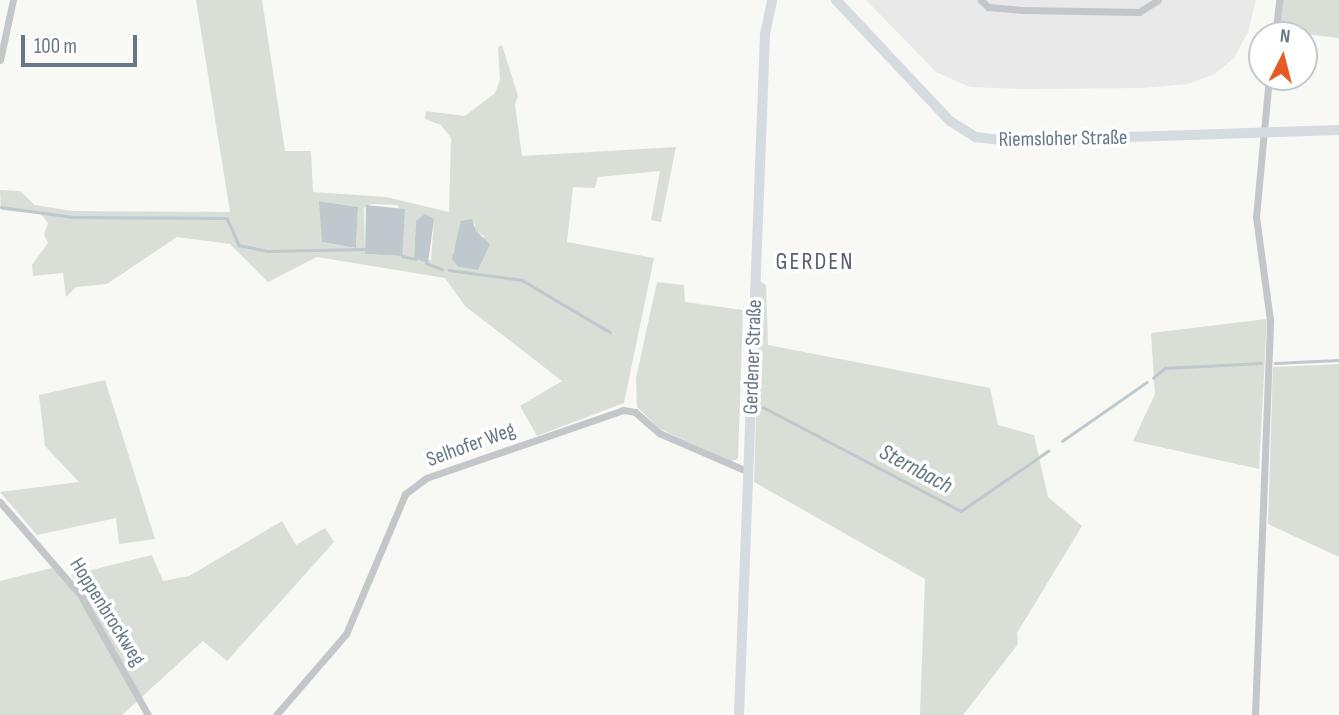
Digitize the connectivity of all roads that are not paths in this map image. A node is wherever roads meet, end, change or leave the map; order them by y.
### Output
1 (13, 0) edge
2 (772, 0) edge
3 (836, 0) edge
4 (981, 0) edge
5 (1158, 0) edge
6 (1279, 0) edge
7 (1277, 21) edge
8 (0, 60) edge
9 (1267, 91) edge
10 (1339, 130) edge
11 (1262, 134) junction
12 (749, 472) junction
13 (0, 502) edge
14 (148, 715) edge
15 (276, 715) edge
16 (738, 715) edge
17 (1255, 715) edge

1 - 8 street
2 - 12 main road, Gerdener Straße
3 - 11 main road, Riemsloher Straße
4 - 5 street
6 - 7 street
9 - 11 street
10 - 11 main road, Riemsloher Straße
11 - 17 street
12 - 15 street, Selhofer Weg
12 - 16 main road, Gerdener Straße
13 - 14 street, Hoppenbrockweg

